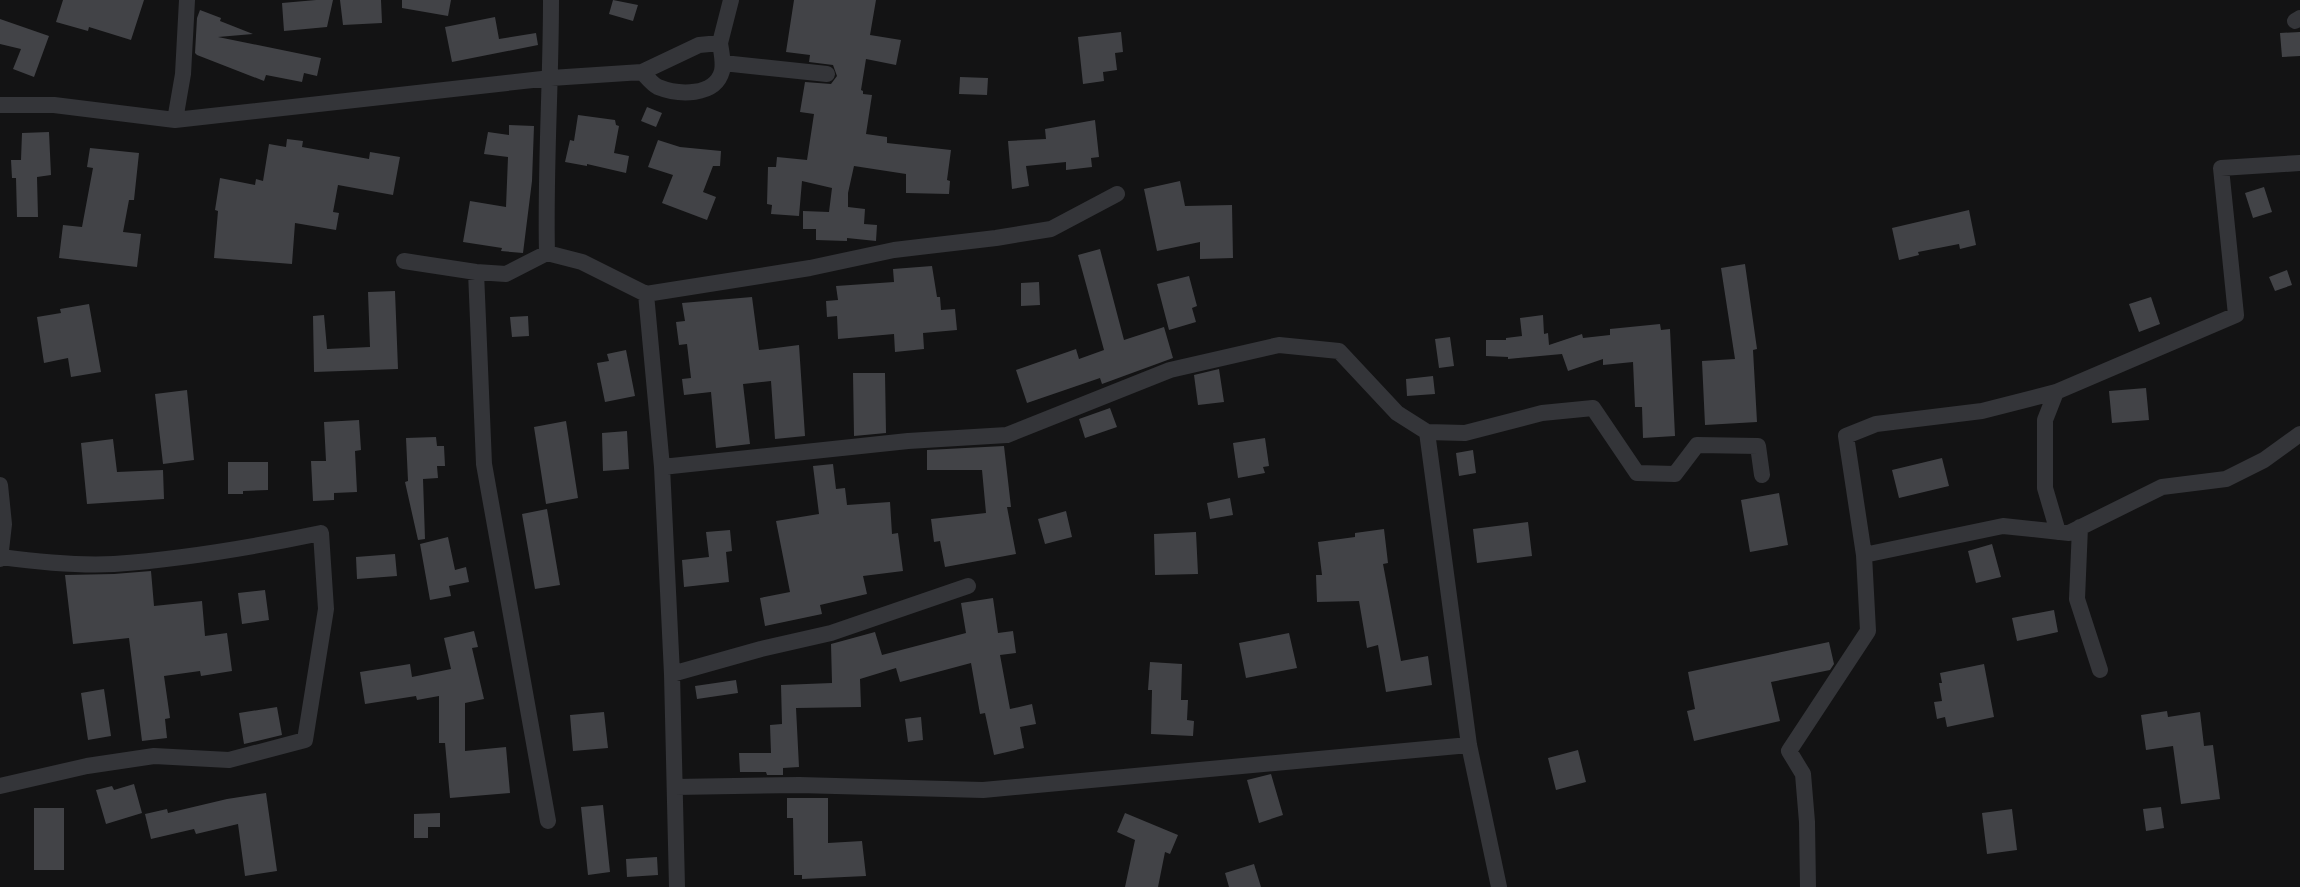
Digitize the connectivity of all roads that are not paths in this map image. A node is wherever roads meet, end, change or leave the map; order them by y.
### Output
1 (187, 0) edge
2 (551, 0) edge
3 (731, 0) edge
4 (720, 43) junction
5 (723, 63) junction
6 (642, 72) junction
7 (827, 74) dead end
8 (551, 78) junction
9 (0, 105) edge
10 (174, 120) junction
11 (2300, 163) edge
12 (1117, 194) dead end
13 (547, 253) junction
14 (404, 261) dead end
15 (476, 272) junction
16 (646, 294) junction
17 (2056, 392) junction
18 (1427, 432) junction
19 (2300, 433) edge
20 (662, 467) junction
21 (1762, 475) dead end
22 (0, 485) edge
23 (2080, 527) junction
24 (2057, 532) junction
25 (1864, 555) junction
26 (0, 558) edge
27 (968, 586) dead end
28 (2100, 670) dead end
29 (672, 674) junction
30 (1469, 745) junction
31 (0, 786) edge
32 (674, 787) junction
33 (548, 821) dead end
34 (677, 887) edge
35 (1499, 887) edge
36 (1808, 887) edge

1 - 10 street
2 - 8 street
3 - 4 street
4 - 5 street
4 - 6 street
5 - 6 street
5 - 7 street
6 - 8 street
8 - 10 street
8 - 13 street
9 - 10 street
11 - 17 street
12 - 16 street
13 - 15 street
13 - 16 street
14 - 15 street
15 - 33 street
16 - 20 street
17 - 24 street
17 - 25 street
18 - 20 street
18 - 21 street
18 - 30 street
19 - 23 street
20 - 29 street
22 - 26 street
23 - 24 street
23 - 28 street
24 - 25 street
25 - 36 street
26 - 31 street
27 - 29 street
29 - 32 street
30 - 32 street
30 - 35 street
32 - 34 street

